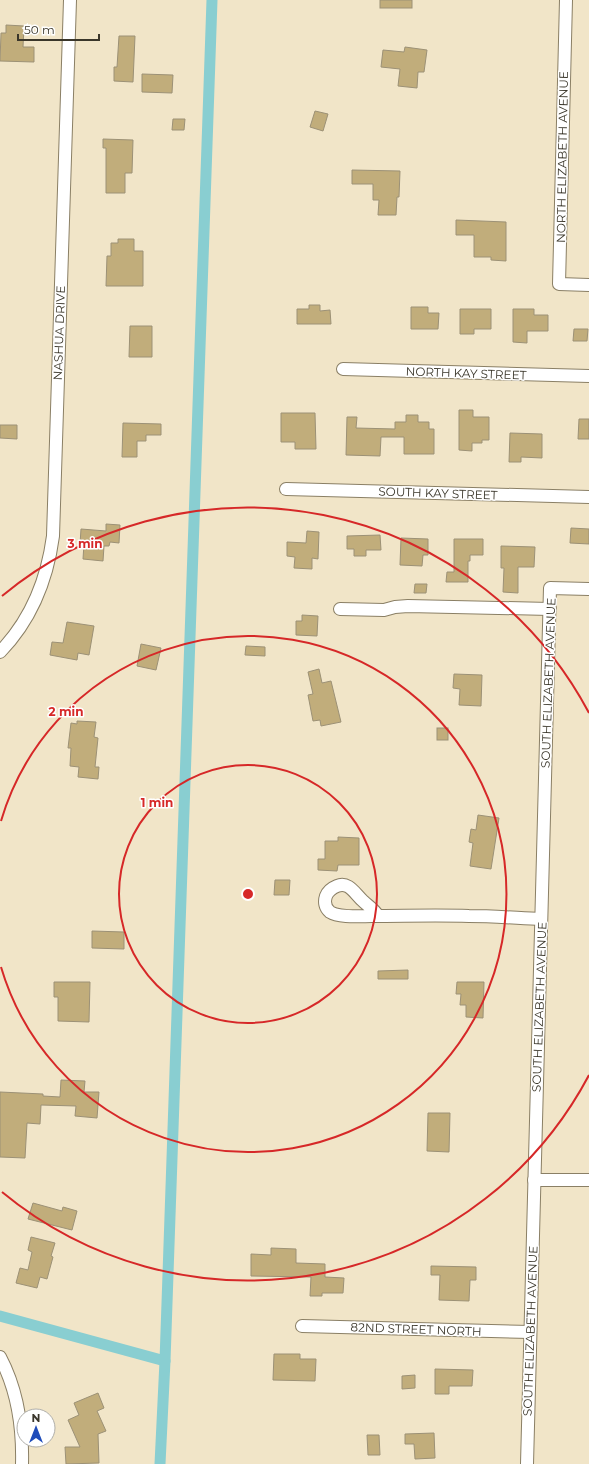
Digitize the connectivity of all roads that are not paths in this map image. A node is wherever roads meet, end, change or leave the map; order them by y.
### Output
1 (70, 0) edge
2 (566, 0) edge
3 (589, 285) edge
4 (343, 369) dead end
5 (589, 376) edge
6 (286, 489) dead end
7 (589, 497) edge
8 (589, 589) edge
9 (340, 609) dead end
10 (550, 609) junction
11 (0, 652) edge
12 (378, 916) dead end
13 (542, 919) junction
14 (534, 1180) junction
15 (589, 1180) edge
16 (302, 1326) dead end
17 (530, 1332) junction
18 (0, 1357) edge
19 (22, 1464) edge
20 (527, 1464) edge

1 - 11 street, NASHUA DRIVE
2 - 3 street, NORTH ELIZABETH AVENUE
4 - 5 street, NORTH KAY STREET
6 - 7 street, SOUTH KAY STREET
8 - 10 street, SOUTH ELIZABETH AVENUE
9 - 10 street
10 - 13 street, SOUTH ELIZABETH AVENUE
12 - 13 street
13 - 14 street, SOUTH ELIZABETH AVENUE
14 - 15 street
14 - 17 street, SOUTH ELIZABETH AVENUE
16 - 17 street, 82ND STREET NORTH
17 - 20 street, SOUTH ELIZABETH AVENUE
18 - 19 street

